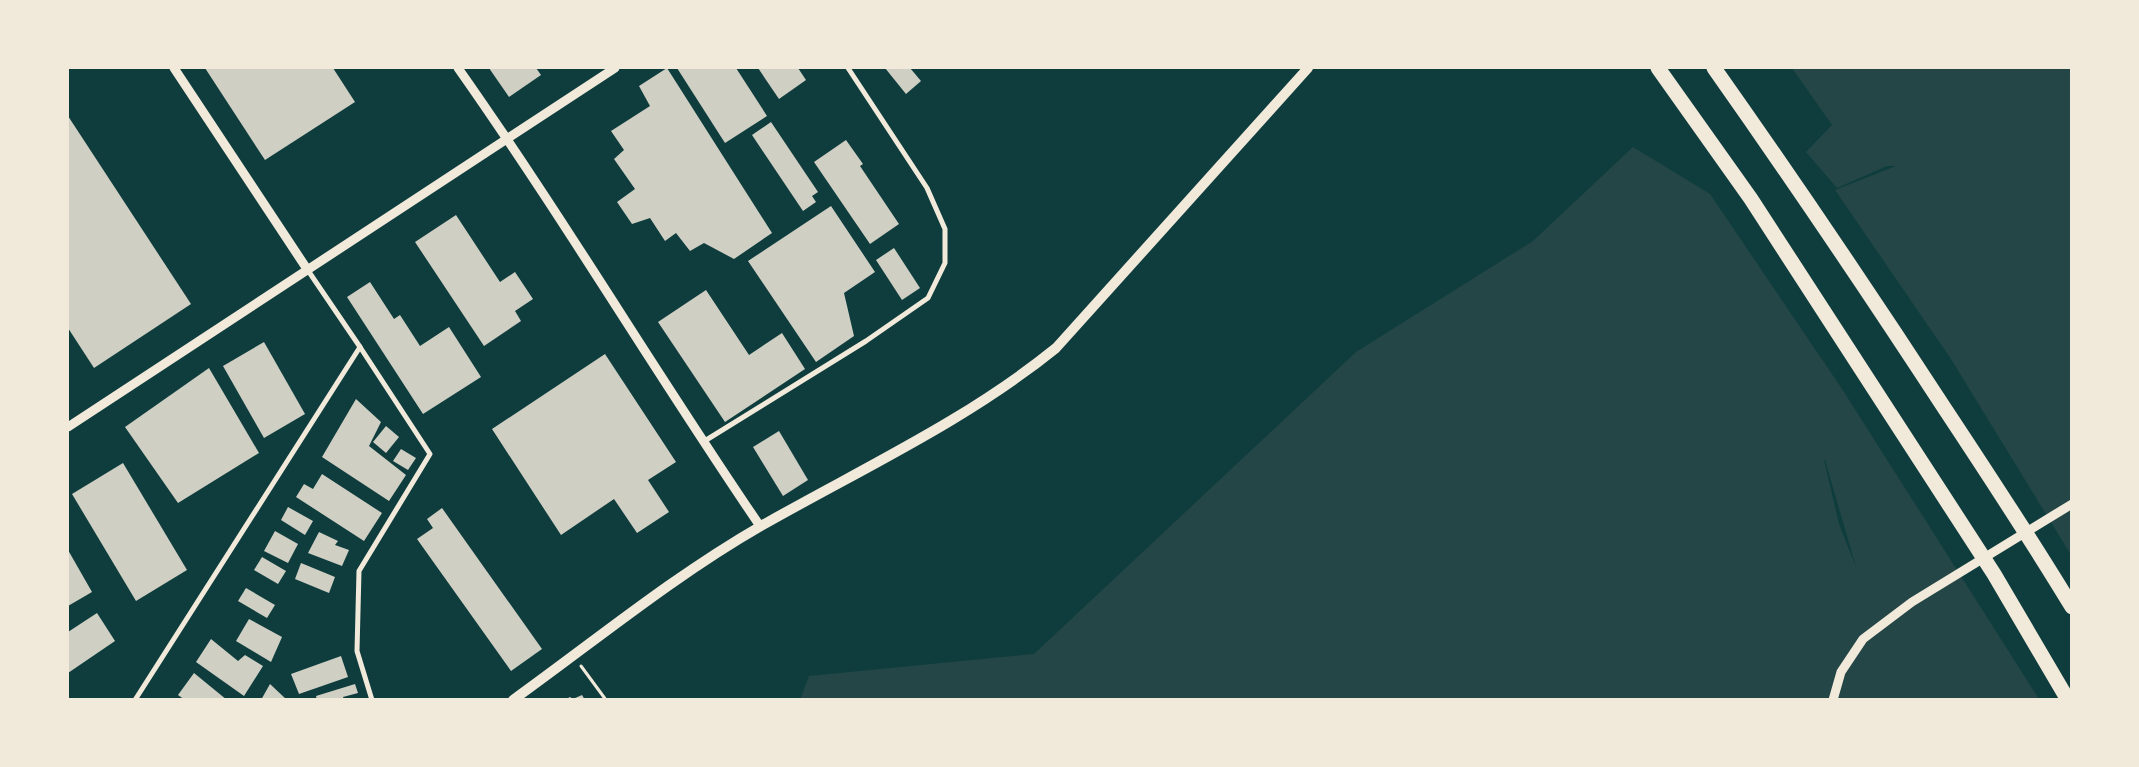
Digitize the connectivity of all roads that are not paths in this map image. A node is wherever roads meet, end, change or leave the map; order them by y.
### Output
1 (174, 68) edge
2 (458, 68) edge
3 (615, 68) edge
4 (848, 68) edge
5 (1308, 68) edge
6 (1658, 68) edge
7 (1714, 68) edge
8 (507, 138) junction
9 (307, 269) junction
10 (360, 347) junction
11 (68, 427) edge
12 (703, 442) junction
13 (2072, 504) edge
14 (760, 526) junction
15 (2072, 606) edge
16 (135, 700) edge
17 (372, 700) edge
18 (513, 700) edge
19 (1833, 700) edge
20 (2068, 700) edge

1 - 9 street
2 - 8 street
3 - 8 street
4 - 12 street
5 - 14 main road
6 - 20 highway
7 - 15 highway
8 - 9 street
8 - 12 street
9 - 10 street
9 - 11 street
10 - 16 street
10 - 17 street
12 - 14 street
13 - 19 street
14 - 18 main road

